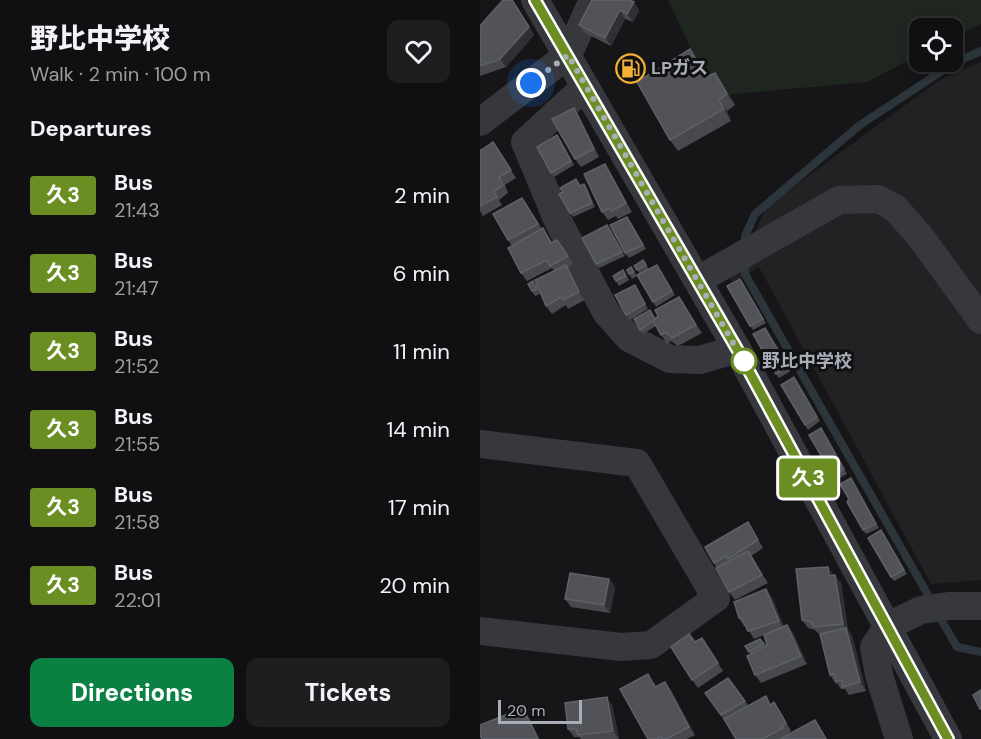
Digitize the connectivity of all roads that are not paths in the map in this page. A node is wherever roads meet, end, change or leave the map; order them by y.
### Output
1 (535, 0) edge
2 (593, 0) edge
3 (568, 55) junction
4 (585, 87) junction
5 (480, 122) edge
6 (699, 280) junction
7 (981, 320) edge
8 (737, 349) junction
9 (480, 444) edge
10 (981, 606) edge
11 (888, 626) junction
12 (480, 631) edge
13 (899, 739) edge
14 (948, 739) edge

1 - 3 street
2 - 3 street
3 - 4 street
3 - 5 street
4 - 6 street
4 - 8 street
6 - 7 street
6 - 8 street
8 - 11 street
9 - 12 street
10 - 11 street
11 - 13 street
11 - 14 street

